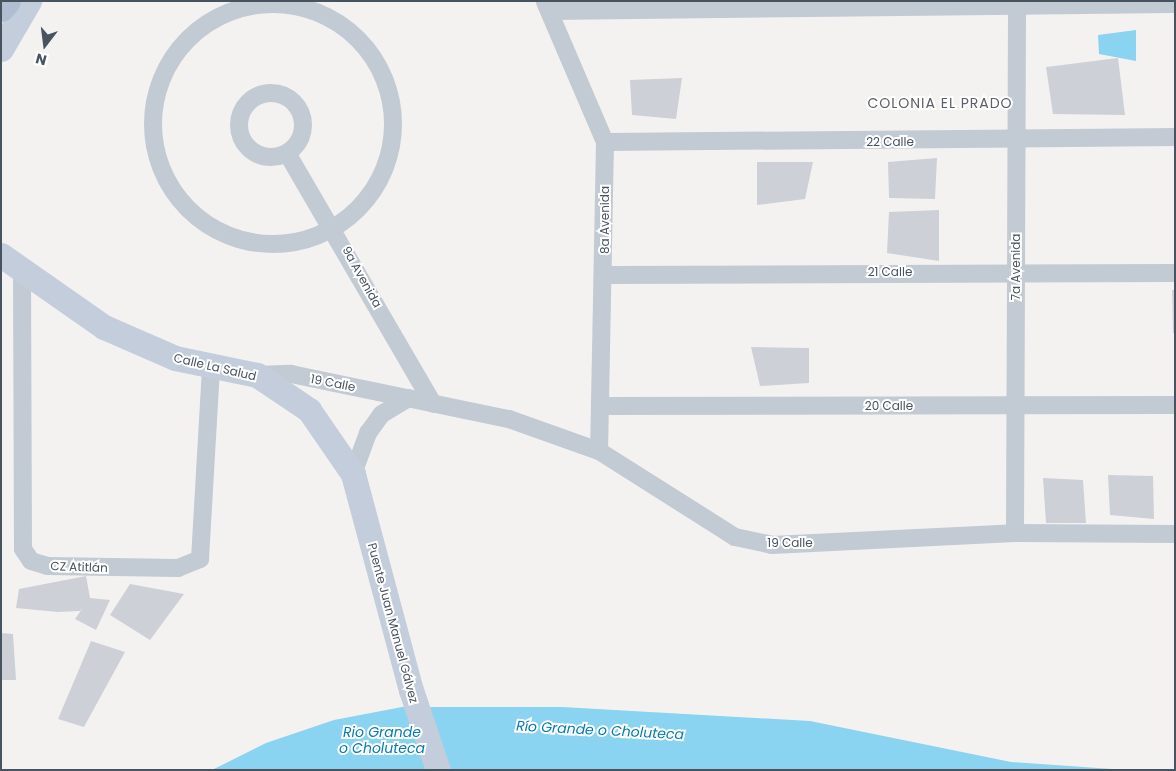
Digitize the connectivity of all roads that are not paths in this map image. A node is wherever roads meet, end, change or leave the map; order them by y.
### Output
1 (7, 1) edge
2 (13, 1) edge
3 (29, 1) edge
4 (1017, 2) edge
5 (1175, 4) edge
6 (547, 6) edge
7 (1, 8) edge
8 (1, 22) edge
9 (1, 49) edge
10 (1175, 137) edge
11 (605, 142) junction
12 (1017, 142) junction
13 (287, 153) dead end
14 (334, 228) junction
15 (1, 255) edge
16 (22, 268) junction
17 (1016, 272) junction
18 (1175, 273) edge
19 (605, 275) junction
20 (211, 368) junction
21 (257, 375) junction
22 (409, 398) junction
23 (433, 404) junction
24 (1175, 405) edge
25 (603, 406) junction
26 (1015, 406) junction
27 (599, 451) junction
28 (356, 484) junction
29 (1014, 533) junction
30 (1175, 534) edge
31 (438, 770) edge

1 - 7 main road
2 - 8 main road
3 - 9 main road
4 - 5 street
4 - 6 street
4 - 12 street, 7a Avenida
6 - 11 street, 8a Avenida
10 - 12 street, 22 Calle
11 - 12 street, 22 Calle
11 - 19 street, 8a Avenida
12 - 17 street, 7a Avenida
13 - 14 street, 9a Avenida
14 - 14 street
14 - 23 street, 9a Avenida
15 - 16 main road, Calle La Salud
16 - 20 main road, Calle La Salud
16 - 20 street, CZ Atitlán
17 - 18 street, 21 Calle
17 - 19 street, 21 Calle
17 - 26 street, 7a Avenida
19 - 25 street, 8a Avenida
20 - 21 main road, Calle La Salud
21 - 22 street, 19 Calle
21 - 28 main road, Calle La Salud
22 - 23 street, 19 Calle
22 - 28 street
23 - 27 street, 19 Calle
24 - 26 street, 20 Calle
25 - 26 street, 20 Calle
25 - 27 street, 8a Avenida
26 - 29 street, 7a Avenida
27 - 29 street, 19 Calle
28 - 31 main road, Puente Juan Manuel Gálvez
29 - 30 street, 19 Calle

